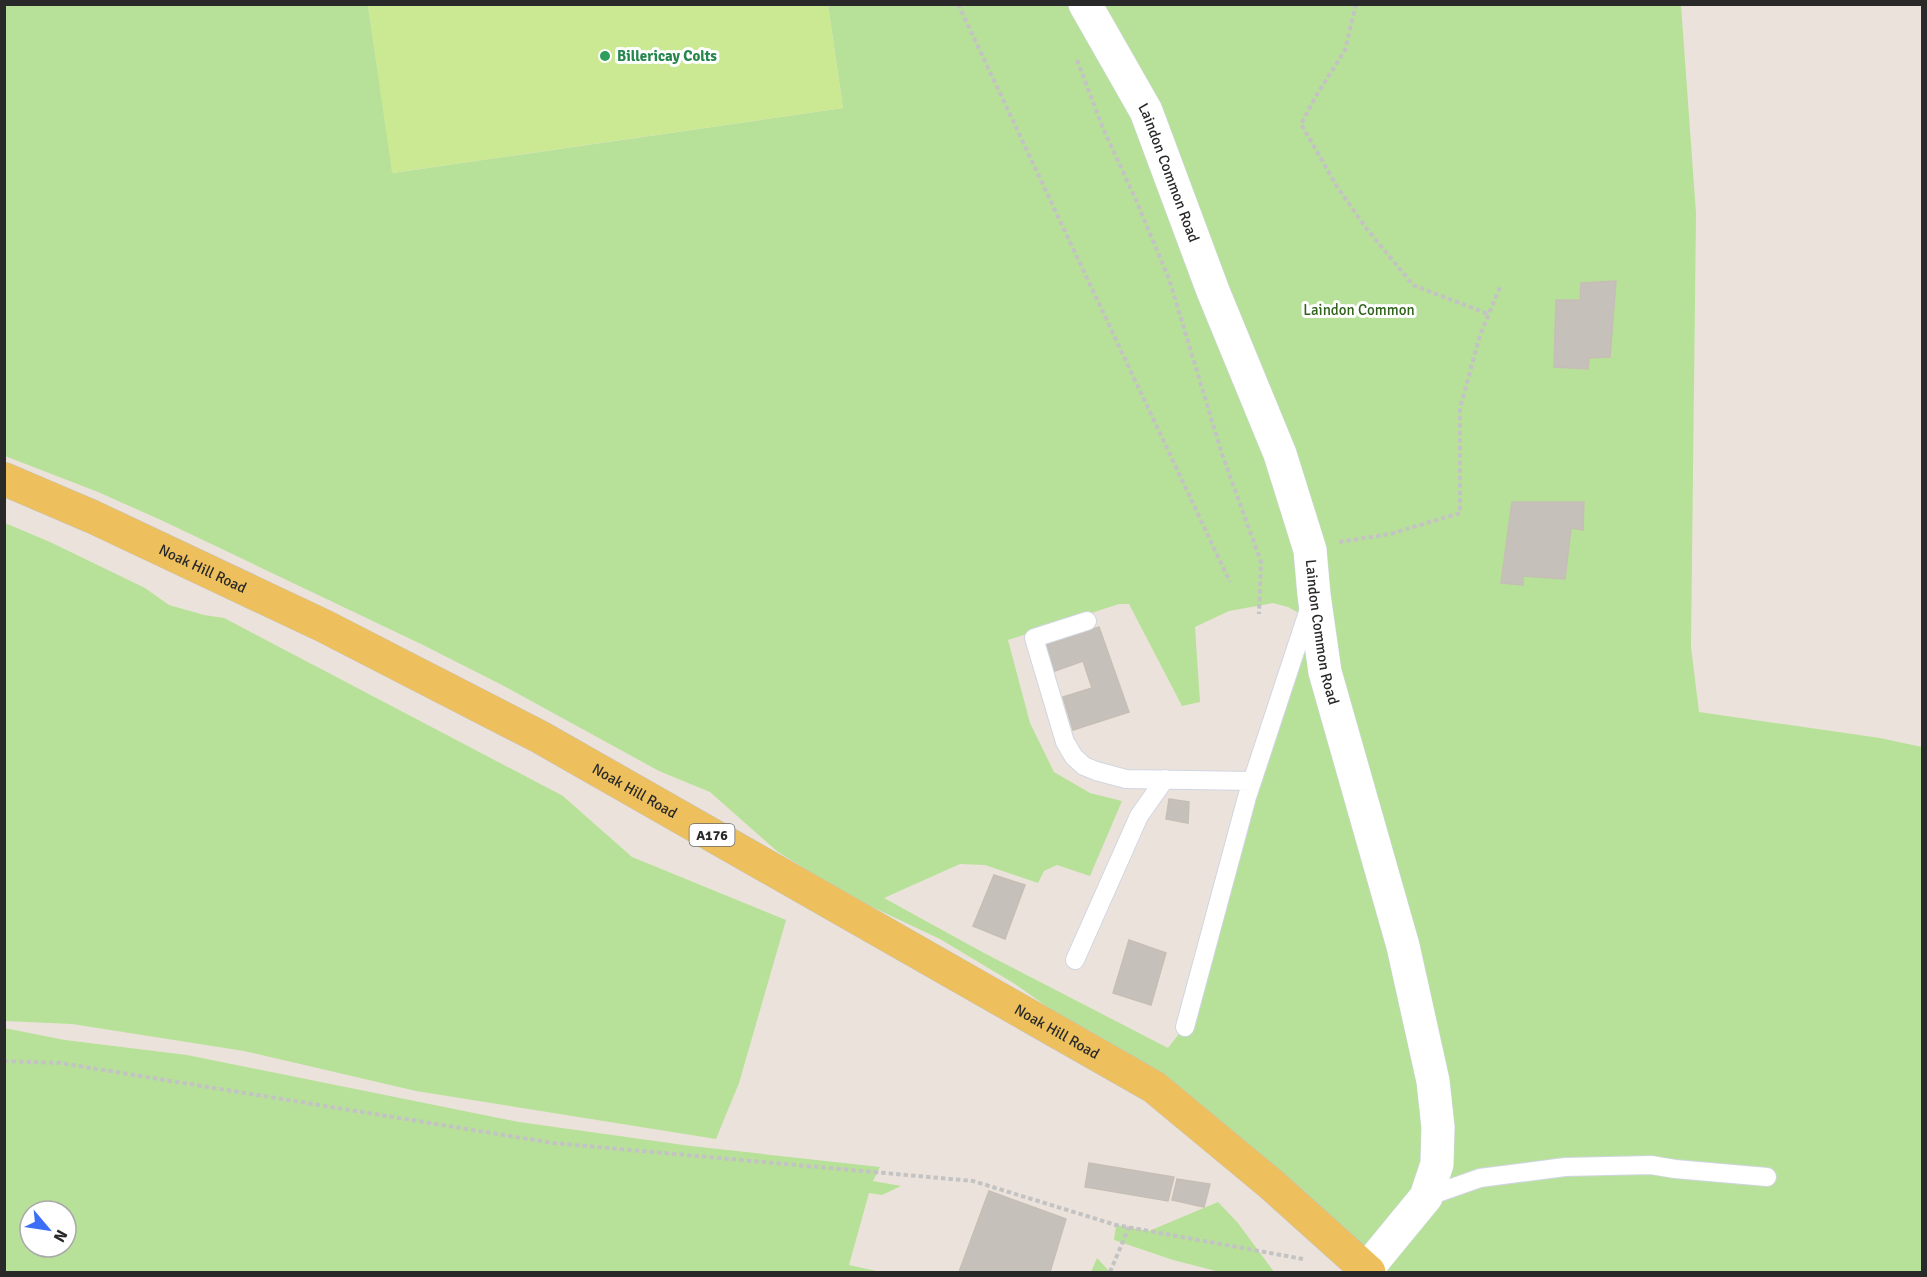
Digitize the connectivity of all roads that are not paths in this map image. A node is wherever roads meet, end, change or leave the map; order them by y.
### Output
1 (1085, 4) edge
2 (4, 479) edge
3 (1314, 595) junction
4 (1087, 621) dead end
5 (1165, 780) junction
6 (1252, 781) junction
7 (1075, 960) dead end
8 (1185, 1026) dead end
9 (1767, 1177) dead end
10 (1426, 1197) junction
11 (1367, 1271) edge

1 - 3 street, Laindon Common Road
2 - 11 main road, Noak Hill Road / A176
3 - 6 lane
3 - 10 street, Laindon Common Road
4 - 5 lane
5 - 6 lane
5 - 7 lane
6 - 8 lane
9 - 10 lane
10 - 11 street, Laindon Common Road

